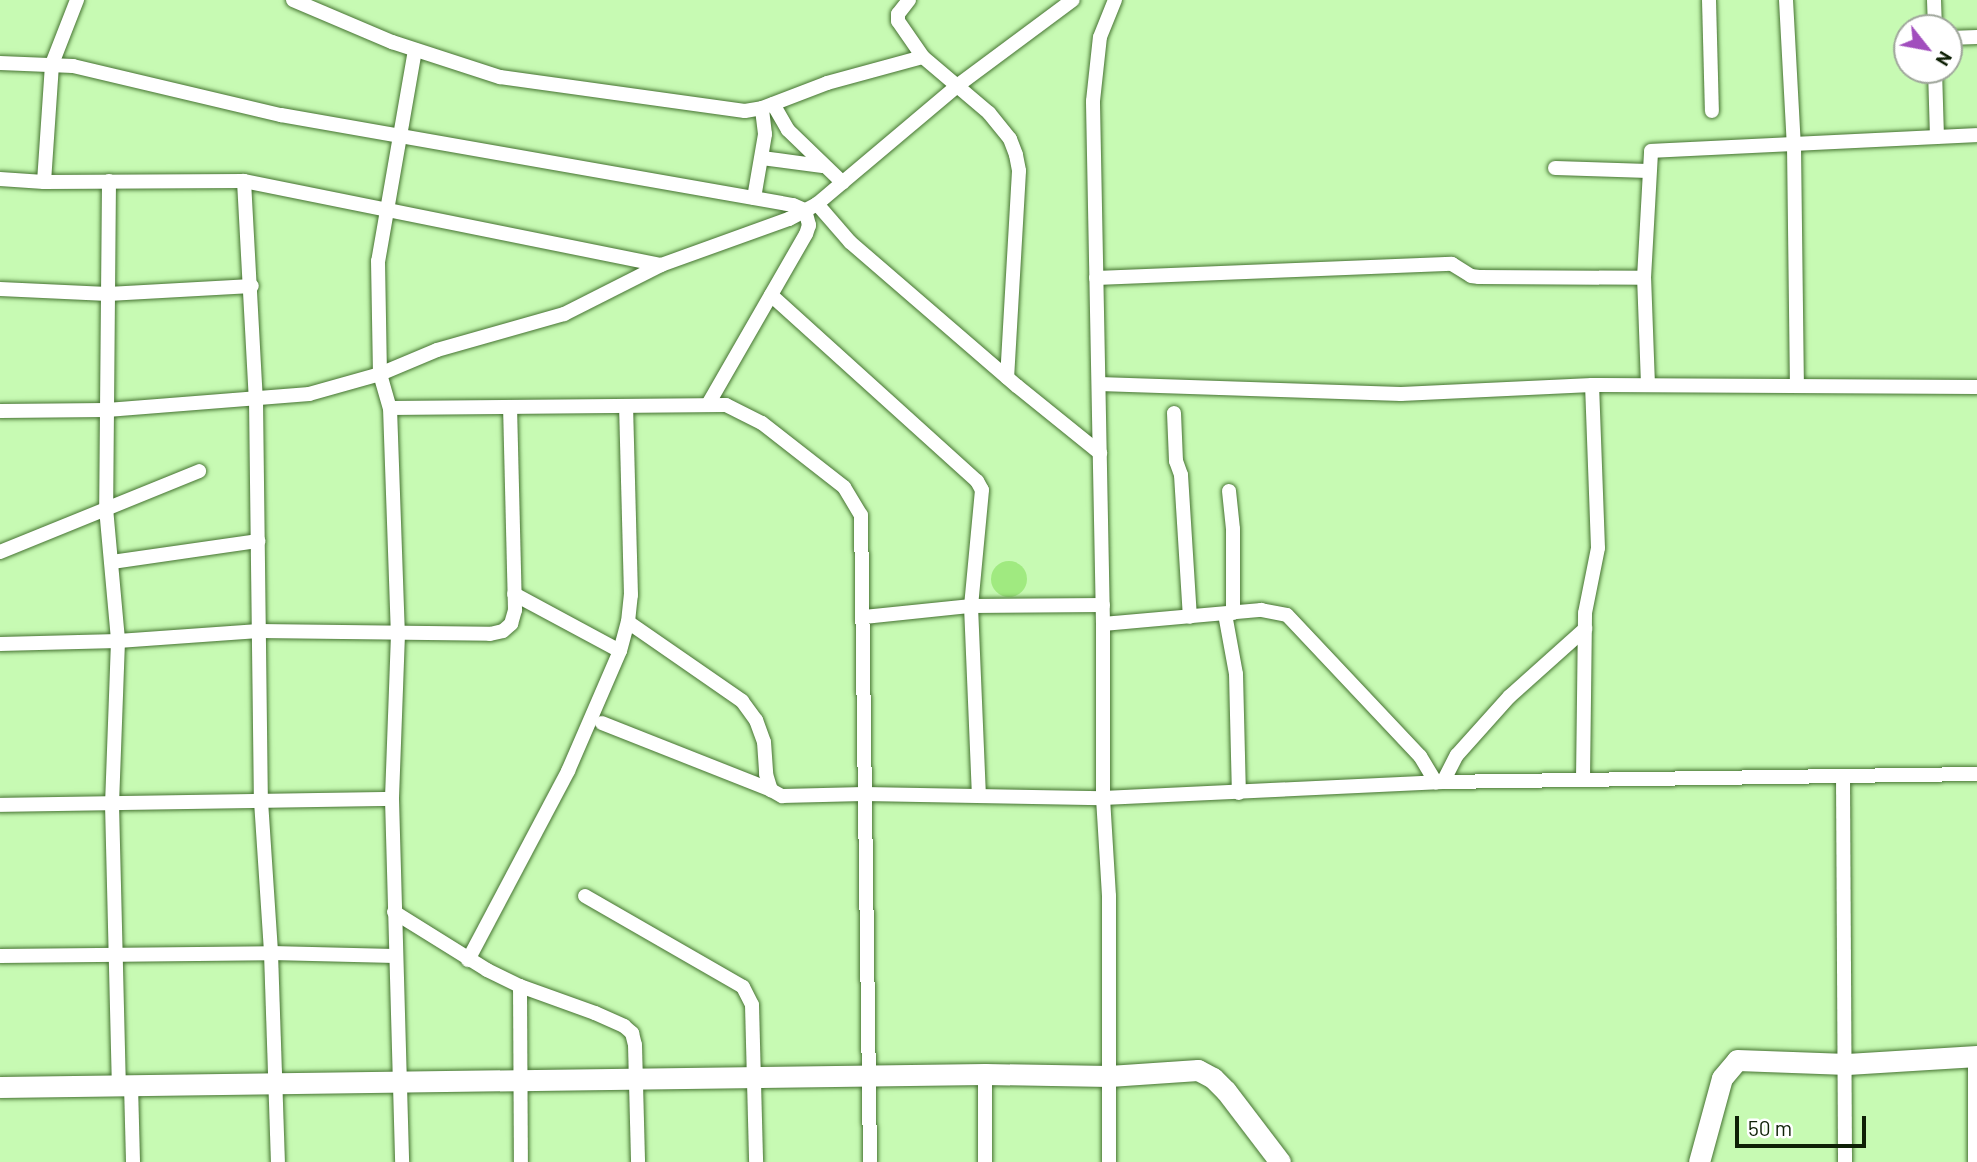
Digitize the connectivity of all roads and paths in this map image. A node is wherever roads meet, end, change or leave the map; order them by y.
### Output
1 (77, 0) edge
2 (293, 0) edge
3 (909, 0) edge
4 (1073, 0) edge
5 (1115, 0) edge
6 (1709, 0) edge
7 (1786, 0) edge
8 (415, 50) junction
9 (923, 57) junction
10 (0, 63) edge
11 (52, 64) junction
12 (1936, 84) edge
13 (957, 86) junction
14 (767, 106) junction
15 (1712, 111) dead end
16 (1977, 135) edge
17 (400, 136) junction
18 (1937, 137) junction
19 (1794, 146) junction
20 (762, 158) junction
21 (822, 166) junction
22 (1555, 168) dead end
23 (1649, 171) junction
24 (0, 179) edge
25 (109, 181) junction
26 (244, 181) junction
27 (44, 182) junction
28 (844, 183) junction
29 (754, 198) junction
30 (811, 207) junction
31 (386, 212) junction
32 (661, 265) junction
33 (1097, 278) junction
34 (1644, 278) junction
35 (252, 286) junction
36 (0, 289) edge
37 (108, 294) junction
38 (771, 295) junction
39 (380, 374) junction
40 (1007, 378) junction
41 (1098, 384) junction
42 (1648, 384) junction
43 (1797, 384) junction
44 (1592, 385) junction
45 (1977, 387) edge
46 (256, 400) junction
47 (709, 403) junction
48 (390, 408) junction
49 (510, 408) junction
50 (626, 408) junction
51 (107, 410) junction
52 (0, 411) edge
53 (1174, 413) dead end
54 (1100, 453) junction
55 (199, 471) dead end
56 (1228, 491) dead end
57 (106, 508) junction
58 (258, 541) junction
59 (0, 552) edge
60 (112, 562) junction
61 (514, 594) junction
62 (1103, 605) junction
63 (971, 606) junction
64 (1229, 613) junction
65 (864, 617) junction
66 (1190, 617) junction
67 (628, 622) junction
68 (1103, 624) junction
69 (1585, 629) junction
70 (259, 631) junction
71 (398, 634) junction
72 (118, 641) junction
73 (0, 644) edge
74 (620, 651) junction
75 (602, 723) dead end
76 (1977, 774) edge
77 (1843, 776) junction
78 (1583, 780) junction
79 (1440, 782) junction
80 (771, 790) junction
81 (864, 793) junction
82 (1239, 793) junction
83 (979, 794) junction
84 (1103, 798) junction
85 (392, 799) junction
86 (261, 801) junction
87 (112, 804) junction
88 (0, 806) edge
89 (585, 896) dead end
90 (394, 912) junction
91 (271, 953) junction
92 (117, 954) junction
93 (0, 956) edge
94 (395, 956) junction
95 (468, 960) junction
96 (520, 986) junction
97 (1976, 1056) edge
98 (1847, 1064) junction
99 (985, 1074) junction
100 (866, 1076) junction
101 (1109, 1076) junction
102 (755, 1077) junction
103 (637, 1079) junction
104 (521, 1080) junction
105 (397, 1082) junction
106 (276, 1084) junction
107 (125, 1085) junction
108 (0, 1087) edge
109 (133, 1162) edge
110 (278, 1162) edge
111 (402, 1162) edge
112 (521, 1162) edge
113 (638, 1162) edge
114 (756, 1162) edge
115 (870, 1162) edge
116 (985, 1162) edge
117 (1109, 1162) edge
118 (1280, 1162) edge
119 (1699, 1162) edge
120 (1845, 1162) edge
121 (1975, 1162) edge

1 - 11 street
2 - 8 street
3 - 9 street
4 - 13 street
5 - 33 street
6 - 15 street
7 - 19 street
8 - 14 street
8 - 17 street
9 - 13 street
9 - 14 street
10 - 11 street
11 - 17 street
11 - 27 street
12 - 18 street
13 - 28 street
13 - 40 street
14 - 20 street
14 - 21 street
16 - 18 street
17 - 29 street
17 - 31 street
18 - 19 street
19 - 23 street
19 - 43 street
20 - 21 street
20 - 29 street
21 - 28 street
22 - 23 street
23 - 34 street
24 - 27 street
25 - 26 street
25 - 27 street
25 - 37 street
26 - 31 street
26 - 35 street
28 - 30 street
29 - 30 street
30 - 32 street
30 - 38 street
30 - 40 street
31 - 32 street
31 - 39 street
32 - 39 street
33 - 34 street
33 - 41 street
34 - 42 street
35 - 37 street
35 - 46 street
36 - 37 street
37 - 51 street
38 - 47 street
38 - 63 street
39 - 46 street
39 - 48 street
40 - 54 street
41 - 44 street
41 - 54 street
42 - 43 street
42 - 44 street
43 - 45 street
44 - 69 street
46 - 51 street
46 - 58 street
47 - 50 street
47 - 65 street
48 - 49 street
48 - 71 street
49 - 50 street
49 - 61 street
50 - 67 street
51 - 52 street
51 - 57 street
53 - 66 street
54 - 62 street
55 - 57 street
56 - 64 street
57 - 59 street
57 - 60 street
58 - 60 street
58 - 70 street
60 - 72 street
61 - 71 street
61 - 74 street
62 - 63 street
62 - 68 street
63 - 65 street
63 - 83 street
64 - 66 street
64 - 79 street
64 - 82 street
65 - 81 street
66 - 68 street
67 - 74 street
67 - 80 street
68 - 84 street
69 - 78 street
69 - 79 street
70 - 71 street
70 - 72 street
70 - 86 street
71 - 85 street
72 - 73 street
72 - 87 street
74 - 95 street
75 - 80 street
76 - 77 street
77 - 78 street
77 - 98 street
78 - 79 street
79 - 82 street
80 - 81 street
81 - 83 street
81 - 100 street
82 - 84 street
83 - 84 street
84 - 101 street
85 - 86 street
85 - 90 street
86 - 87 street
86 - 91 street
87 - 88 street
87 - 92 street
89 - 102 street
90 - 94 street
90 - 95 street
91 - 92 street
91 - 94 street
91 - 106 street
92 - 93 street
92 - 107 street
94 - 105 street
95 - 96 street
96 - 103 street
96 - 104 street
97 - 98 street
97 - 121 street
98 - 119 street
98 - 120 street
99 - 100 street
99 - 101 street
99 - 116 street
100 - 102 street
100 - 115 street
101 - 117 street
101 - 118 street
102 - 103 street
102 - 114 street
103 - 104 street
103 - 113 street
104 - 105 street
104 - 112 street
105 - 106 street
105 - 111 street
106 - 107 street
106 - 110 street
107 - 108 street
107 - 109 street

